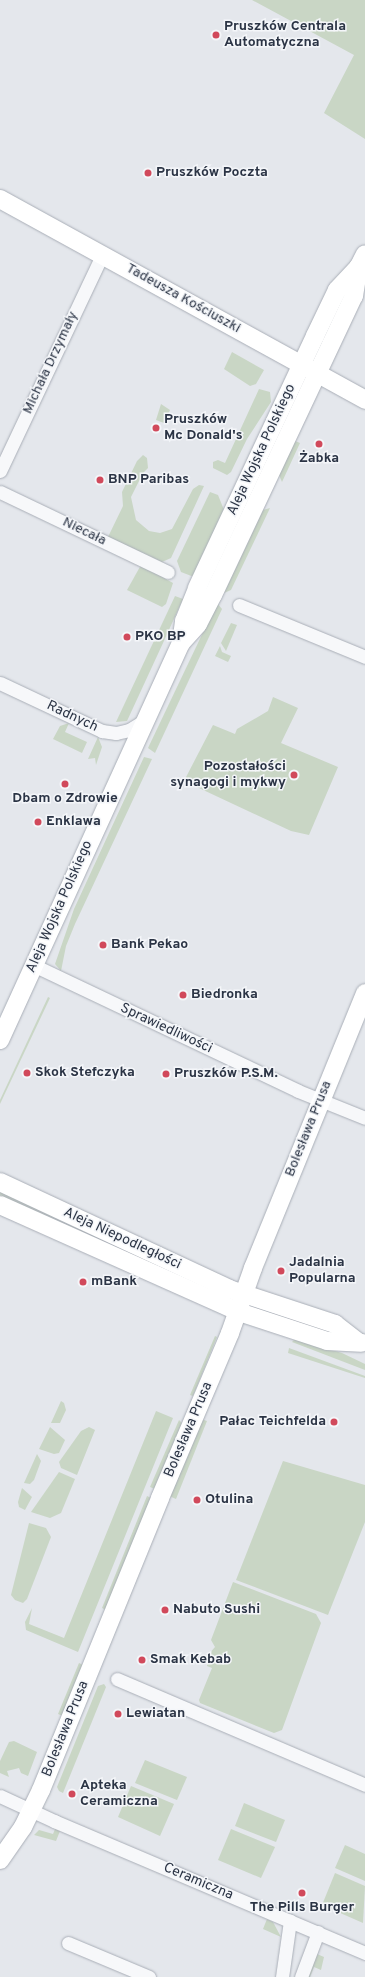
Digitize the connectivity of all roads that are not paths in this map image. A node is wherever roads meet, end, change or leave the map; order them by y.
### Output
1 (0, 199) edge
2 (102, 255) junction
3 (362, 260) edge
4 (302, 365) junction
5 (317, 373) junction
6 (365, 400) edge
7 (0, 471) edge
8 (0, 492) edge
9 (168, 572) dead end
10 (239, 605) dead end
11 (181, 643) junction
12 (365, 657) edge
13 (0, 683) edge
14 (145, 720) junction
15 (33, 965) junction
16 (365, 993) edge
17 (0, 1040) edge
18 (321, 1101) junction
19 (365, 1118) edge
20 (0, 1182) edge
21 (0, 1205) edge
22 (244, 1295) junction
23 (239, 1312) junction
24 (362, 1343) edge
25 (117, 1679) dead end
26 (365, 1785) edge
27 (0, 1796) edge
28 (31, 1811) junction
29 (0, 1860) edge
30 (290, 1921) junction
31 (318, 1932) junction
32 (68, 1943) dead end
33 (365, 1953) edge
34 (149, 1977) edge
35 (282, 1977) edge
36 (301, 1977) edge

1 - 2 street, Tadeusza Kościuszki
2 - 4 street, Tadeusza Kościuszki
2 - 7 street, Michała Drzymały
3 - 4 street, Aleja Wojska Polskiego
3 - 5 street, Aleja Wojska Polskiego
4 - 5 street, Tadeusza Kościuszki
4 - 11 street, Aleja Wojska Polskiego
5 - 6 street, Tadeusza Kościuszki
5 - 11 street, Aleja Wojska Polskiego
8 - 9 street, Niecała
10 - 12 street
11 - 14 street, Aleja Wojska Polskiego
13 - 14 street, Radnych
14 - 15 street, Aleja Wojska Polskiego
15 - 17 street, Aleja Wojska Polskiego
15 - 18 street, Sprawiedliwości
16 - 18 street, Bolesława Prusa
18 - 19 street, Sprawiedliwości
18 - 22 street, Bolesława Prusa
20 - 22 street, Aleja Niepodległości
21 - 23 street, Aleja Niepodległości
22 - 23 street, Bolesława Prusa
22 - 24 street, Aleja Niepodległości
23 - 24 street, Aleja Niepodległości
23 - 28 street, Bolesława Prusa
25 - 26 street
27 - 28 street, Ceramiczna
28 - 29 street, Bolesława Prusa
28 - 30 street, Ceramiczna
30 - 31 street, Ceramiczna
30 - 35 street
31 - 33 street, Ceramiczna
31 - 36 street
32 - 34 street

